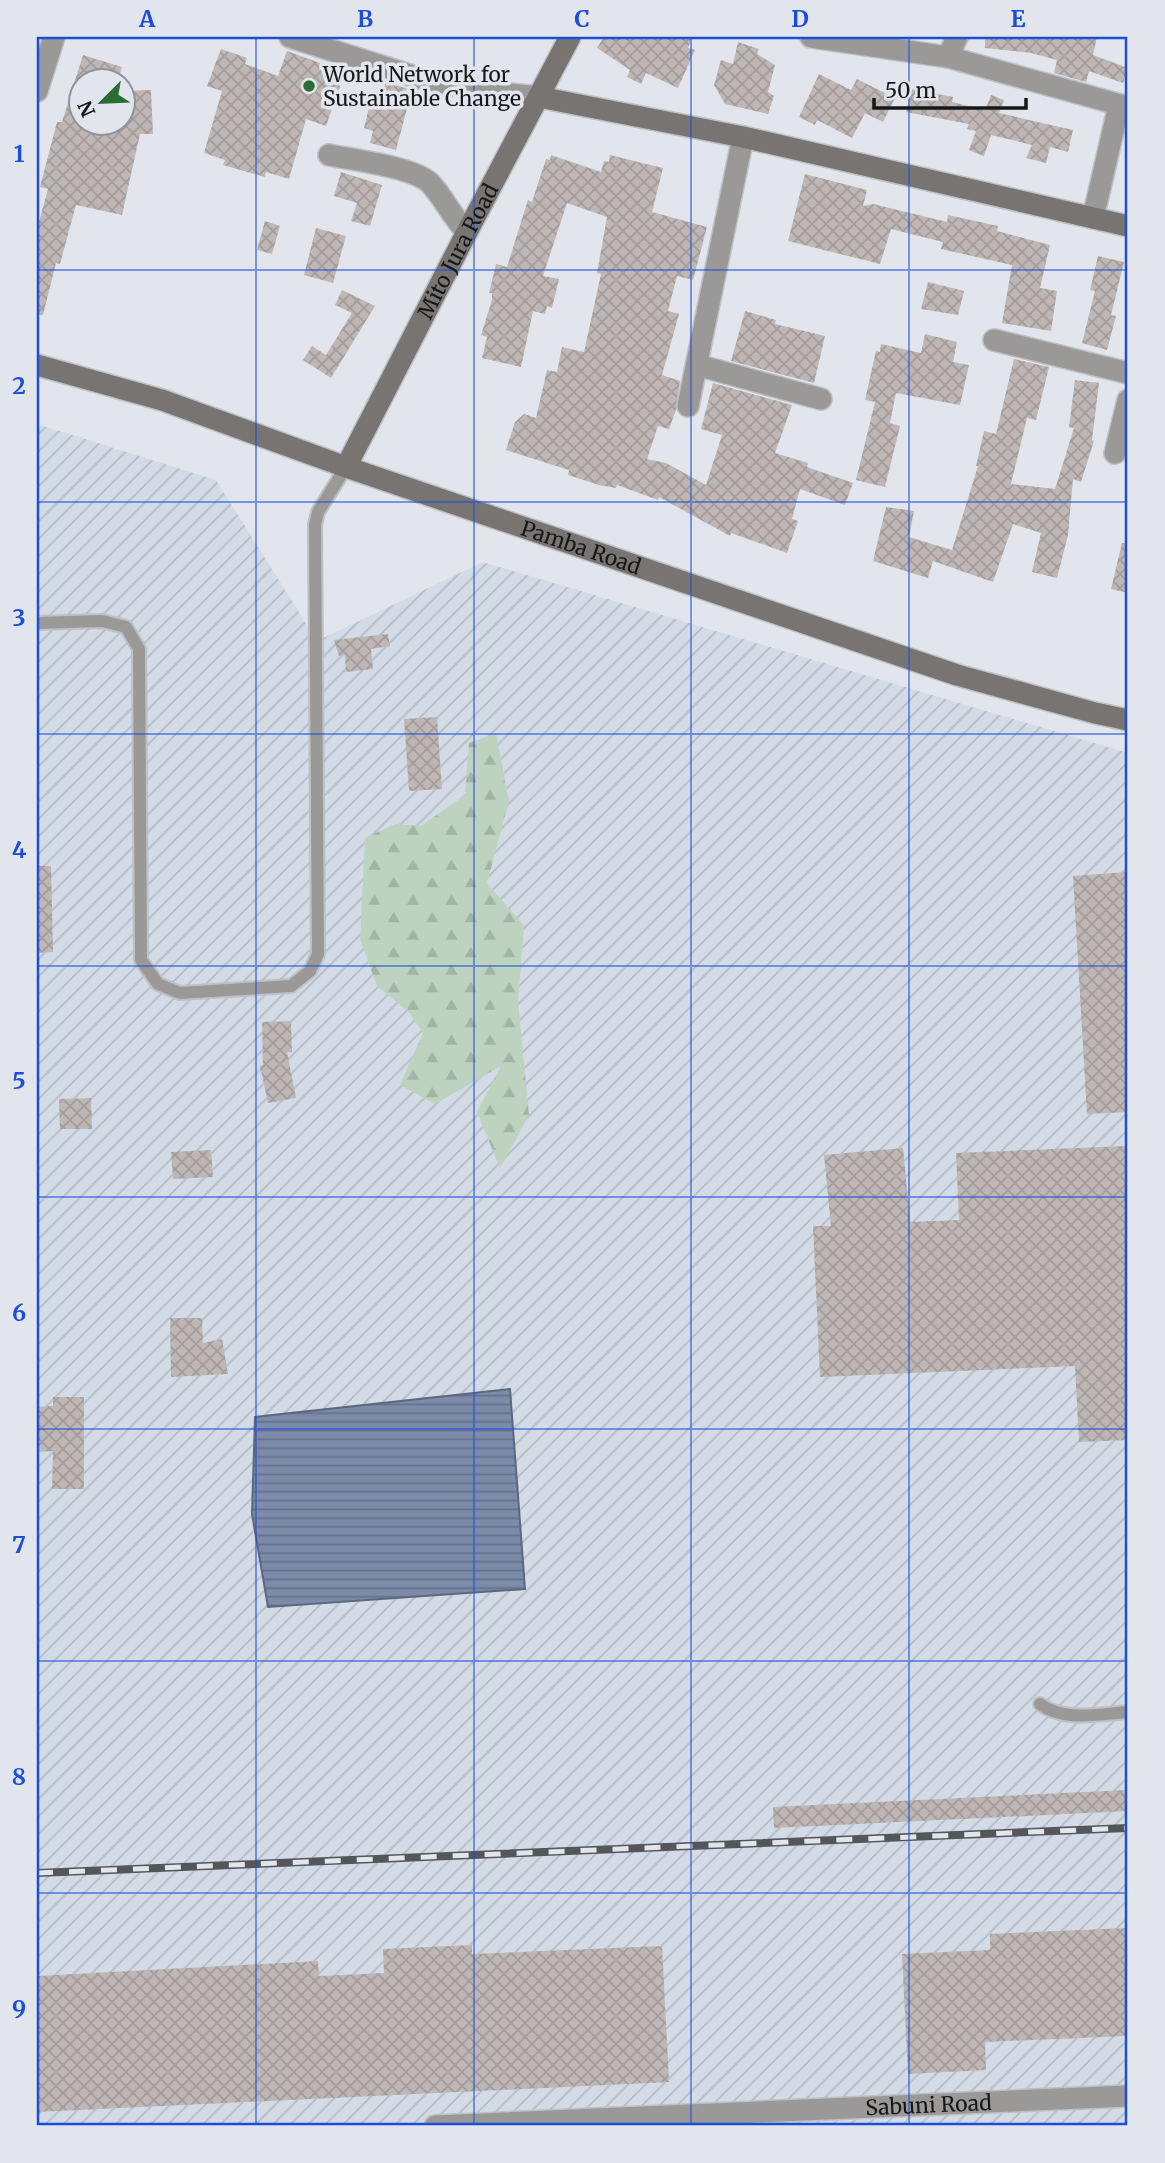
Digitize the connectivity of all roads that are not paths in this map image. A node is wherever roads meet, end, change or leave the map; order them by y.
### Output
1 (54, 37) edge
2 (290, 37) edge
3 (570, 37) edge
4 (811, 37) edge
5 (957, 37) edge
6 (948, 57) junction
7 (37, 91) edge
8 (539, 97) junction
9 (1123, 106) edge
10 (743, 137) junction
11 (329, 155) dead end
12 (1093, 218) junction
13 (1128, 226) edge
14 (467, 232) junction
15 (994, 340) dead end
16 (37, 365) edge
17 (697, 365) junction
18 (1128, 373) edge
19 (821, 399) dead end
20 (1128, 400) edge
21 (688, 405) dead end
22 (1125, 422) edge
23 (1115, 453) dead end
24 (346, 467) junction
25 (37, 623) edge
26 (1128, 720) edge
27 (1040, 1704) dead end
28 (1128, 1712) edge
29 (1128, 2096) edge
30 (435, 2126) edge

1 - 7 street
2 - 8 street
3 - 8 main road, Mito Jura Road
4 - 6 street
5 - 6 street
6 - 9 street
8 - 10 main road
8 - 14 main road, Mito Jura Road
9 - 12 street
10 - 12 main road
10 - 17 street
11 - 14 street
12 - 13 main road
14 - 24 main road, Mito Jura Road
15 - 18 street
16 - 24 main road, Pamba Road
17 - 19 street
17 - 21 street
20 - 22 street
22 - 23 street
24 - 25 lane
24 - 26 main road, Pamba Road
27 - 28 lane
29 - 30 street, Sabuni Road

